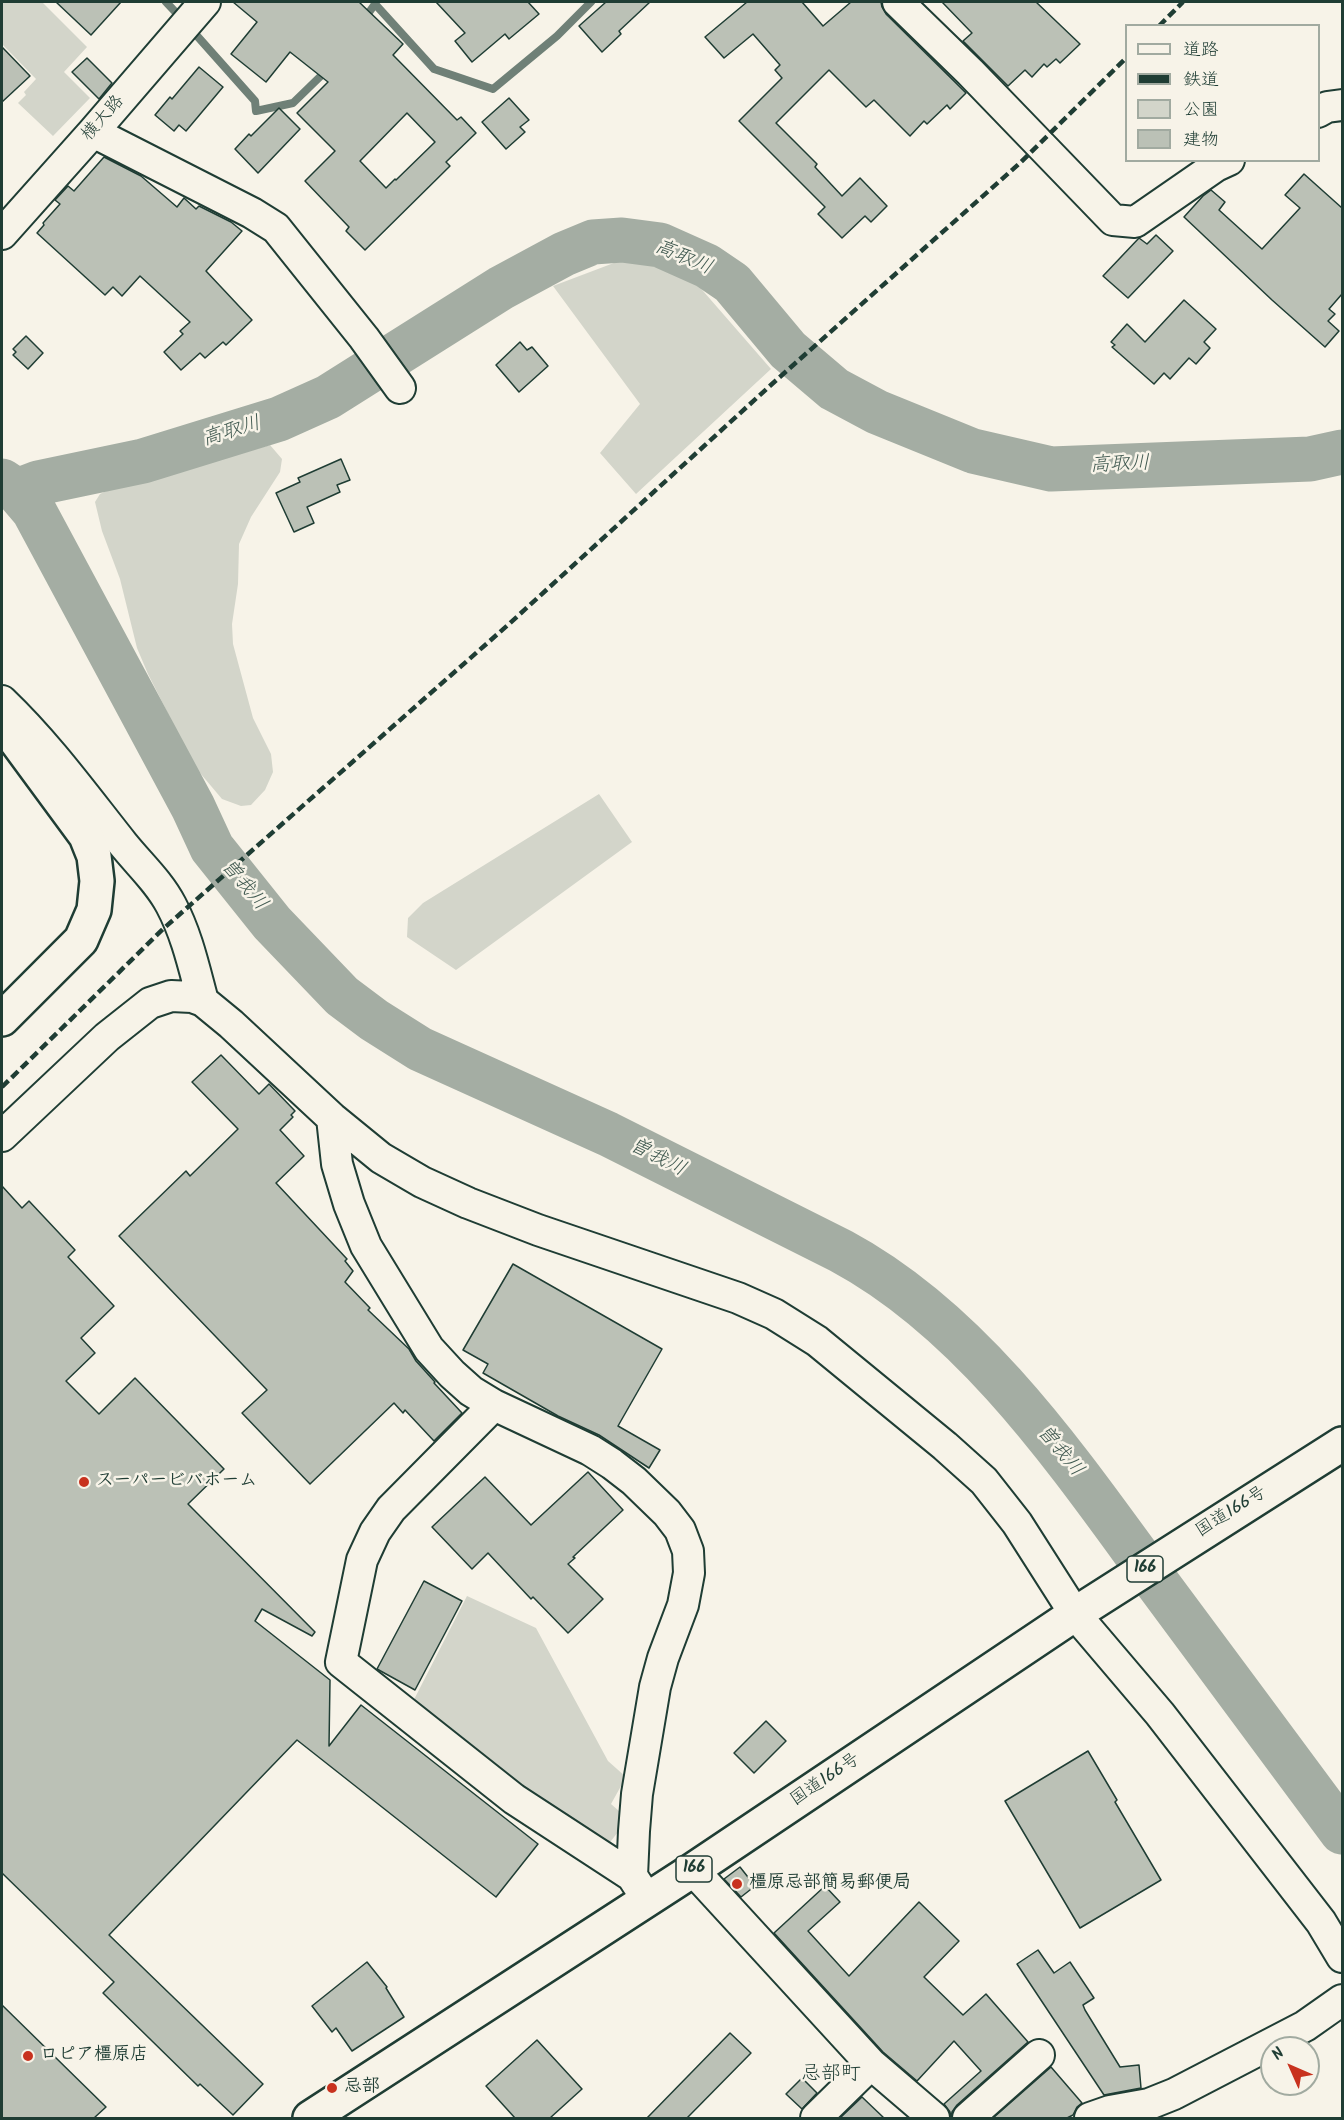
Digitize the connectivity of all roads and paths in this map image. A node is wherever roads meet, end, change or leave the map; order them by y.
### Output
1 (898, 2) edge
2 (191, 18) edge
3 (1342, 105) edge
4 (1320, 111) edge
5 (93, 132) junction
6 (1225, 162) edge
7 (2, 234) edge
8 (400, 388) dead end
9 (2, 701) edge
10 (2, 722) edge
11 (202, 1000) junction
12 (2, 1019) edge
13 (332, 1118) junction
14 (2, 1136) edge
15 (494, 1405) junction
16 (1342, 1444) edge
17 (1075, 1614) junction
18 (693, 1870) junction
19 (639, 1887) junction
20 (1342, 1958) edge
21 (1342, 2000) edge
22 (1039, 2055) dead end
23 (871, 2064) junction
24 (310, 2118) edge
25 (816, 2118) edge
26 (934, 2118) edge
27 (968, 2118) edge
28 (1090, 2118) edge

1 - 6 street
2 - 5 street, 横大路
3 - 4 street
5 - 7 street, 横大路
5 - 8 street
9 - 11 street
10 - 12 main road
11 - 13 street
11 - 14 street
13 - 15 street
13 - 17 street
15 - 19 street
15 - 19 street
16 - 17 main road, 国道166号 / 166
17 - 18 main road, 国道166号 / 166
17 - 20 street
18 - 19 main road, 国道166号 / 166
18 - 23 street
19 - 24 main road, 国道166号 / 166
21 - 28 street
22 - 27 street
23 - 25 street
23 - 26 street

